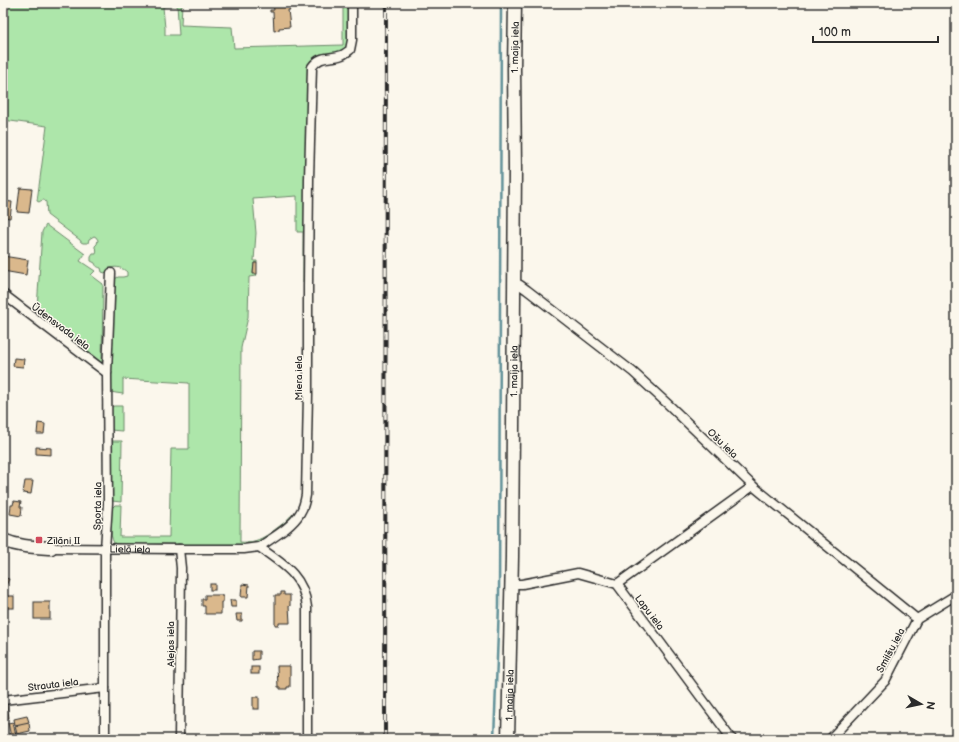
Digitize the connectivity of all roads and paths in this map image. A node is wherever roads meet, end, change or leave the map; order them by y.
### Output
1 (352, 3) edge
2 (515, 3) edge
3 (111, 273) dead end
4 (514, 282) junction
5 (3, 294) edge
6 (107, 373) junction
7 (753, 486) junction
8 (3, 540) edge
9 (259, 547) junction
10 (52, 548) joint
11 (105, 549) junction
12 (179, 549) junction
13 (511, 584) junction
14 (617, 584) junction
15 (956, 595) edge
16 (917, 619) junction
17 (105, 688) junction
18 (3, 700) edge
19 (105, 739) edge
20 (179, 739) edge
21 (307, 739) edge
22 (508, 739) edge
23 (732, 739) edge
24 (830, 739) edge

1 - 9 street, Miera iela
2 - 4 street, 1. maija iela
3 - 6 street, Sporta iela
4 - 7 street, Ošu iela
4 - 13 street, 1. maija iela
5 - 6 street, Ūdensvada iela
6 - 11 street, Sporta iela
7 - 14 street
7 - 16 street, Ošu iela
8 - 10 street, Lielā iela
9 - 12 street, Lielā iela
9 - 21 street
10 - 11 street, Lielā iela
11 - 12 street, Lielā iela
11 - 17 street, Sporta iela
12 - 20 street, Alejas iela
13 - 14 street
13 - 22 street, 1. maija iela
14 - 23 street, Lapu iela
15 - 16 street
16 - 24 street, Smilšu iela
17 - 18 street, Strauta iela
17 - 19 street, Sporta iela

